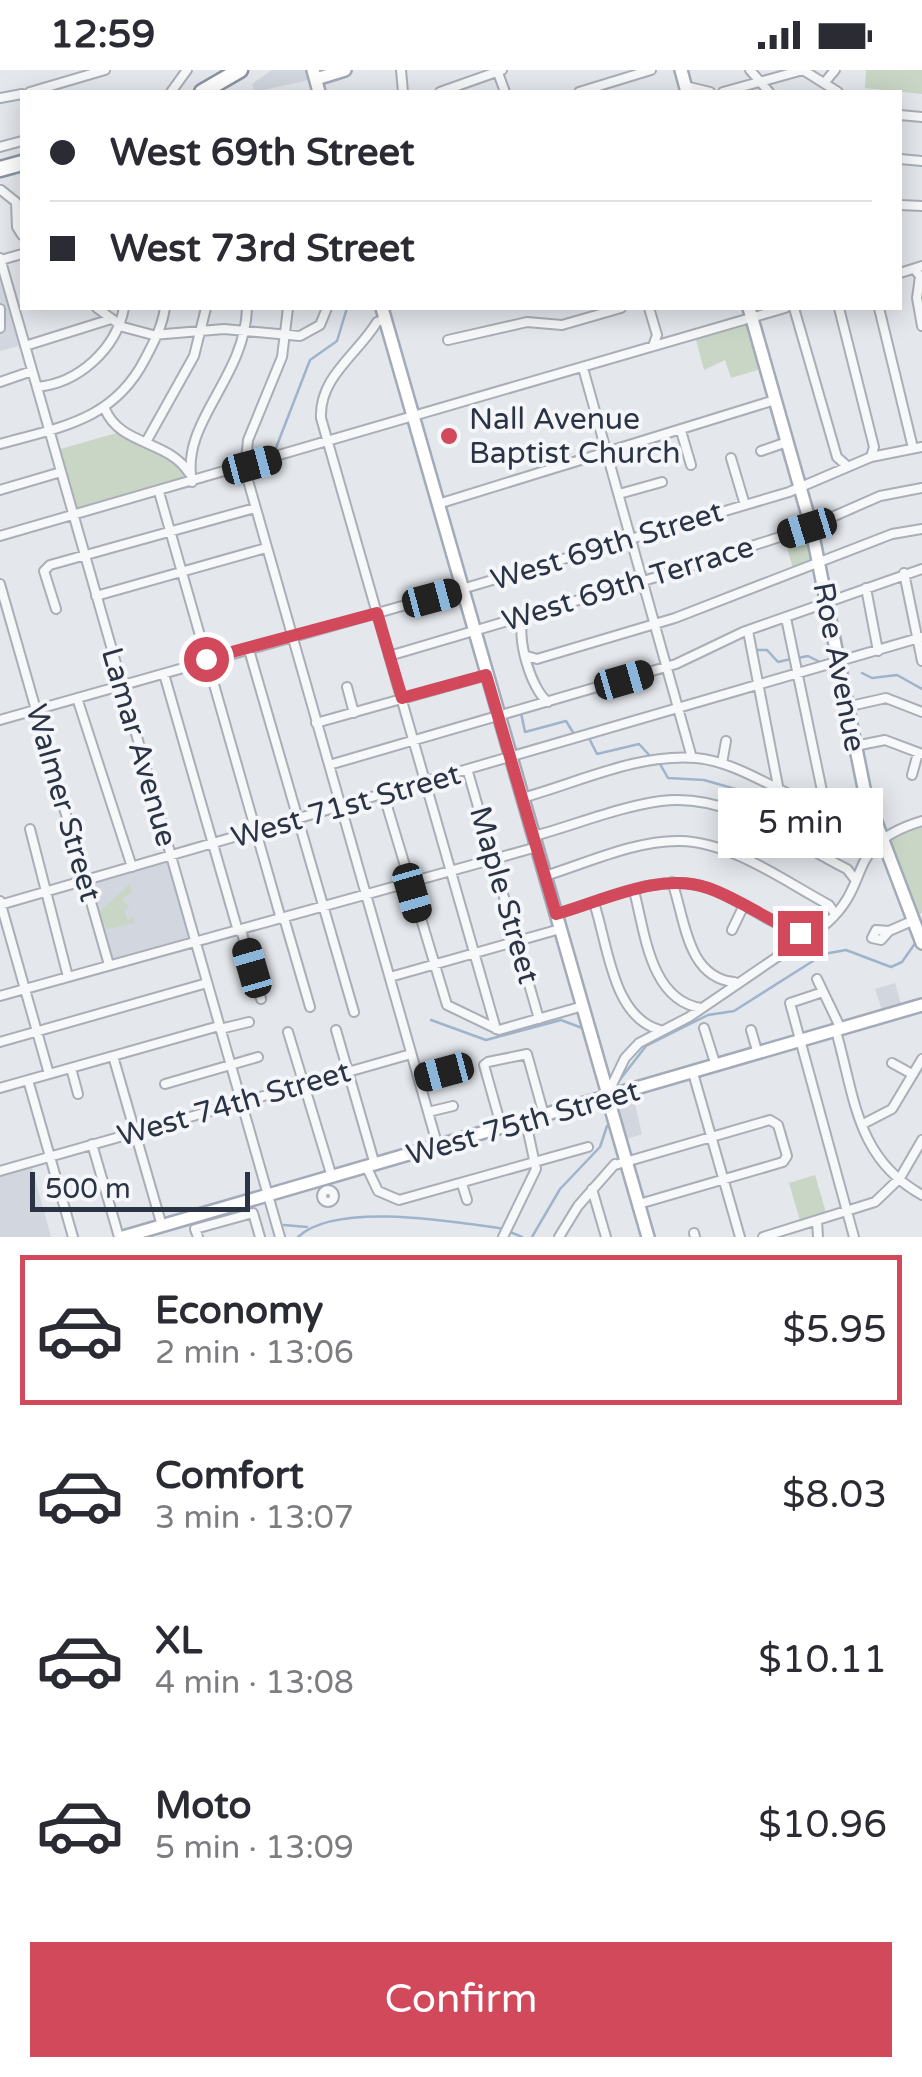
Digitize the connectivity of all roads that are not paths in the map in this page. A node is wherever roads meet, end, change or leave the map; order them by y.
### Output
1 (104, 70) edge
2 (240, 70) edge
3 (255, 70) edge
4 (346, 70) edge
5 (499, 70) edge
6 (651, 70) edge
7 (680, 70) edge
8 (750, 70) edge
9 (835, 70) edge
10 (317, 74) edge
11 (759, 82) junction
12 (825, 82) junction
13 (37, 90) edge
14 (205, 90) edge
15 (221, 90) edge
16 (445, 90) edge
17 (586, 90) edge
18 (690, 90) edge
19 (730, 90) edge
20 (767, 90) edge
21 (835, 90) edge
22 (0, 190) edge
23 (20, 232) edge
24 (1, 261) edge
25 (920, 270) edge
26 (18, 305) edge
27 (0, 310) edge
28 (99, 310) edge
29 (123, 310) edge
30 (164, 310) edge
31 (206, 310) edge
32 (247, 310) edge
33 (288, 310) edge
34 (326, 310) edge
35 (614, 310) edge
36 (650, 310) edge
37 (798, 310) edge
38 (839, 310) edge
39 (880, 310) edge
40 (386, 311) edge
41 (751, 312) edge
42 (108, 320) junction
43 (119, 325) junction
44 (922, 326) edge
45 (0, 328) edge
46 (245, 329) junction
47 (203, 330) junction
48 (158, 334) junction
49 (286, 334) junction
50 (656, 335) junction
51 (448, 340) dead end
52 (666, 343) junction
53 (25, 346) junction
54 (653, 347) junction
55 (583, 368) junction
56 (32, 371) junction
57 (0, 382) edge
58 (37, 387) junction
59 (776, 400) junction
60 (105, 409) junction
61 (414, 419) junction
62 (49, 431) junction
63 (681, 431) junction
64 (146, 442) junction
65 (788, 442) junction
66 (0, 444) edge
67 (328, 444) junction
68 (874, 447) junction
69 (917, 448) edge
70 (761, 451) dead end
71 (607, 454) junction
72 (882, 454) junction
73 (871, 457) junction
74 (731, 458) dead end
75 (837, 458) junction
76 (186, 462) junction
77 (691, 465) dead end
78 (846, 465) junction
79 (245, 467) junction
80 (837, 470) junction
81 (61, 472) junction
82 (192, 482) junction
83 (662, 482) dead end
84 (800, 488) junction
85 (922, 488) edge
86 (0, 490) edge
87 (158, 492) junction
88 (619, 494) junction
89 (438, 504) junction
90 (744, 505) junction
91 (255, 508) junction
92 (73, 516) junction
93 (811, 526) junction
94 (922, 528) edge
95 (170, 532) junction
96 (0, 536) edge
97 (632, 539) junction
98 (266, 548) junction
99 (84, 556) junction
100 (820, 565) junction
101 (922, 569) edge
102 (181, 572) junction
103 (904, 573) junction
104 (644, 582) junction
105 (0, 584) edge
106 (866, 588) junction
107 (462, 589) junction
108 (96, 596) junction
109 (826, 604) junction
110 (56, 610) dead end
111 (377, 613) junction
112 (524, 617) junction
113 (786, 618) junction
114 (508, 622) junction
115 (656, 622) junction
116 (520, 629) junction
117 (748, 631) junction
118 (474, 632) junction
119 (292, 638) junction
120 (919, 638) edge
121 (249, 650) junction
122 (878, 651) junction
123 (389, 656) junction
124 (527, 656) junction
125 (537, 659) junction
126 (922, 661) edge
127 (207, 662) junction
128 (836, 663) junction
129 (668, 665) junction
130 (530, 668) junction
131 (164, 674) junction
132 (486, 675) junction
133 (796, 675) junction
134 (122, 686) junction
135 (757, 686) junction
136 (347, 688) dead end
137 (538, 693) junction
138 (77, 698) junction
139 (402, 698) junction
140 (548, 702) junction
141 (533, 706) junction
142 (844, 708) junction
143 (680, 709) junction
144 (36, 710) junction
145 (354, 712) junction
146 (922, 712) edge
147 (499, 717) junction
148 (0, 720) edge
149 (316, 724) junction
150 (414, 741) junction
151 (726, 742) dead end
152 (853, 747) junction
153 (920, 754) edge
154 (687, 755) junction
155 (511, 760) junction
156 (722, 762) junction
157 (329, 766) junction
158 (468, 772) junction
159 (912, 775) dead end
160 (426, 784) junction
161 (778, 786) junction
162 (384, 796) junction
163 (522, 798) junction
164 (341, 808) junction
165 (826, 810) junction
166 (871, 811) junction
167 (298, 820) junction
168 (922, 822) edge
169 (30, 829) dead end
170 (256, 832) junction
171 (880, 839) junction
172 (535, 842) junction
173 (213, 844) junction
174 (171, 856) junction
175 (494, 860) junction
176 (132, 867) junction
177 (858, 867) junction
178 (847, 868) junction
179 (451, 872) junction
180 (545, 876) junction
181 (854, 878) junction
182 (85, 880) junction
183 (409, 884) junction
184 (675, 885) junction
185 (634, 891) junction
186 (45, 892) junction
187 (366, 895) junction
188 (594, 903) junction
189 (0, 904) edge
190 (844, 904) junction
191 (829, 905) junction
192 (744, 906) junction
193 (324, 907) junction
194 (556, 914) junction
195 (836, 914) junction
196 (282, 918) junction
197 (912, 921) junction
198 (560, 929) junction
199 (732, 930) dead end
200 (240, 931) junction
201 (794, 931) junction
202 (888, 931) dead end
203 (807, 935) junction
204 (920, 939) edge
205 (518, 941) junction
206 (196, 942) junction
207 (796, 942) junction
208 (14, 950) junction
209 (475, 953) junction
210 (0, 954) edge
211 (110, 964) junction
212 (432, 965) junction
213 (68, 977) junction
214 (390, 978) junction
215 (817, 979) dead end
216 (720, 980) junction
217 (734, 982) junction
218 (207, 983) junction
219 (25, 989) junction
220 (724, 990) junction
221 (823, 992) junction
222 (0, 996) edge
223 (261, 999) dead end
224 (922, 1005) edge
225 (583, 1006) junction
226 (310, 1007) dead end
227 (690, 1011) junction
228 (354, 1012) dead end
229 (539, 1019) junction
230 (249, 1022) dead end
231 (220, 1027) junction
232 (704, 1028) dead end
233 (336, 1030) dead end
234 (496, 1030) junction
235 (750, 1030) dead end
236 (839, 1030) junction
237 (650, 1031) junction
238 (37, 1032) junction
239 (288, 1032) dead end
240 (592, 1039) junction
241 (0, 1042) edge
242 (798, 1045) junction
243 (411, 1054) junction
244 (758, 1054) junction
245 (113, 1056) junction
246 (258, 1057) dead end
247 (922, 1060) edge
248 (892, 1062) dead end
249 (231, 1065) junction
250 (716, 1066) junction
251 (620, 1067) junction
252 (71, 1068) junction
253 (348, 1071) junction
254 (603, 1071) junction
255 (444, 1072) dead end
256 (693, 1073) junction
257 (49, 1074) junction
258 (912, 1074) junction
259 (418, 1079) junction
260 (28, 1080) junction
261 (306, 1083) junction
262 (165, 1084) dead end
263 (0, 1088) edge
264 (78, 1094) dead end
265 (609, 1094) junction
266 (241, 1102) junction
267 (453, 1106) dead end
268 (428, 1112) junction
269 (545, 1117) junction
270 (526, 1122) junction
271 (862, 1124) junction
272 (502, 1129) junction
273 (134, 1133) junction
274 (712, 1137) junction
275 (922, 1140) edge
276 (92, 1144) junction
277 (438, 1147) junction
278 (588, 1147) dead end
279 (50, 1156) junction
280 (537, 1162) junction
281 (621, 1164) junction
282 (371, 1167) junction
283 (0, 1170) edge
284 (724, 1180) junction
285 (898, 1181) junction
286 (327, 1182) junction
287 (462, 1184) junction
288 (592, 1189) junction
289 (922, 1195) edge
290 (268, 1196) junction
291 (583, 1199) junction
292 (466, 1200) dead end
293 (596, 1203) junction
294 (639, 1204) junction
295 (847, 1212) junction
296 (817, 1221) junction
297 (167, 1229) edge
298 (73, 1237) edge
299 (121, 1237) edge
300 (198, 1237) edge
301 (260, 1237) edge
302 (280, 1237) edge
303 (503, 1237) edge
304 (559, 1237) edge
305 (606, 1237) edge
306 (648, 1237) edge
307 (740, 1237) edge
308 (763, 1237) edge
309 (818, 1237) edge
310 (854, 1237) edge

1 - 13 street
2 - 14 highway
3 - 15 highway
4 - 10 main road
5 - 16 street
6 - 17 street
7 - 18 main road
8 - 11 street
9 - 12 street
11 - 12 street
11 - 19 street
11 - 20 street
12 - 21 street
22 - 23 street
24 - 26 street, Lamar Avenue
25 - 44 street
26 - 53 street, Lamar Avenue
27 - 45 street
28 - 42 street
29 - 43 street
30 - 48 street
31 - 47 street
32 - 46 street
33 - 49 street
34 - 49 street
35 - 51 street
36 - 50 street
37 - 75 street
38 - 68 street
39 - 69 street
40 - 61 main road
40 - 67 street
41 - 52 street
41 - 59 main road, Roe Avenue
42 - 43 street
42 - 53 street
43 - 48 street
43 - 58 street
46 - 47 street
46 - 49 street
46 - 76 street
47 - 48 street
47 - 64 street
48 - 60 street
49 - 79 street
50 - 52 street
50 - 54 street
52 - 54 street
53 - 56 street, Lamar Avenue
54 - 55 street
55 - 61 street
55 - 71 street
56 - 57 street
56 - 58 street, Lamar Avenue
58 - 62 street, Lamar Avenue
59 - 63 street
59 - 65 main road, Roe Avenue
60 - 62 street
60 - 64 street
61 - 67 street
61 - 89 main road
62 - 66 street
62 - 81 street, Lamar Avenue
63 - 71 street
63 - 77 street
64 - 76 street
65 - 70 street
65 - 84 main road, Roe Avenue
67 - 79 street
67 - 111 street
68 - 72 street
68 - 73 street
69 - 72 street, West 69th Street
71 - 88 street
71 - 89 street
72 - 73 street, West 69th Street
73 - 78 street, West 69th Street
74 - 90 street
75 - 78 street
75 - 80 street
76 - 82 street
78 - 80 street, West 69th Street
79 - 82 street
79 - 91 street
80 - 84 street, West 69th Street
81 - 86 street
81 - 92 street, Lamar Avenue
82 - 87 street
83 - 88 street
84 - 90 street, West 69th Street
84 - 93 main road, Roe Avenue
85 - 93 street, West 69th Terrace
87 - 92 street
87 - 95 street
88 - 97 street
89 - 107 main road
90 - 97 street, West 69th Street
91 - 95 street
91 - 98 street
92 - 96 street
92 - 99 street, Lamar Avenue
93 - 100 main road, Roe Avenue
93 - 104 street, West 69th Terrace
94 - 100 street
95 - 99 street
95 - 102 street
97 - 104 street
97 - 107 street, West 69th Street
98 - 102 street
98 - 119 street
99 - 108 street, Lamar Avenue
99 - 110 street
100 - 109 main road, Roe Avenue
100 - 115 street
101 - 103 street
102 - 108 street
102 - 127 street
103 - 106 street
103 - 120 street
104 - 112 street, West 69th Terrace
104 - 115 street
105 - 144 street, Walmer Street
106 - 109 street
106 - 122 street
107 - 111 street, West 69th Street
107 - 118 main road
108 - 134 street, Lamar Avenue
109 - 113 street
109 - 128 main road, Roe Avenue
111 - 119 street, West 69th Street
111 - 123 street
112 - 114 street, West 69th Terrace
112 - 116 street
113 - 117 street
113 - 133 street
114 - 116 street
114 - 118 street, West 69th Terrace
115 - 125 street
115 - 129 street
116 - 124 street
117 - 129 street
117 - 135 street
118 - 123 street, West 69th Terrace
118 - 132 main road
119 - 121 street, West 69th Street
119 - 149 street
120 - 122 street, West 71st Street
120 - 126 street
121 - 127 street, West 69th Street
121 - 167 street
122 - 128 street, West 71st Street
123 - 139 street
124 - 125 street
124 - 130 street
125 - 130 street
127 - 131 street, West 69th Street
127 - 170 street
128 - 133 street, West 71st Street
128 - 142 main road, Roe Avenue
129 - 140 street
129 - 143 street
130 - 137 street
131 - 134 street, West 69th Street
131 - 173 street
132 - 139 street
132 - 147 main road
133 - 135 street, West 71st Street
133 - 165 street
134 - 138 street, West 69th Street
134 - 174 street, Lamar Avenue
135 - 143 street, West 71st Street
135 - 161 street
136 - 145 street
137 - 140 street
137 - 141 street
138 - 144 street, West 69th Street
138 - 176 street
139 - 145 street
139 - 150 street
140 - 141 street
141 - 147 street
142 - 146 street
142 - 152 main road, Roe Avenue
143 - 154 street
143 - 155 street, West 71st Street
144 - 148 street, West 69th Street
144 - 182 street, Walmer Street
145 - 149 street
147 - 150 street
147 - 155 main road
149 - 157 street
150 - 157 street
150 - 160 street
151 - 156 street
152 - 153 street
152 - 166 main road, Roe Avenue
153 - 159 street
154 - 156 street
154 - 163 street
155 - 158 street, West 71st Street
155 - 163 main road
156 - 161 street
157 - 164 street
158 - 160 street, West 71st Street
158 - 175 street, Maple Street
160 - 162 street, West 71st Street
160 - 179 street
161 - 165 street
162 - 164 street, West 71st Street
162 - 183 street
163 - 172 main road
164 - 167 street, West 71st Street
164 - 187 street
165 - 166 street
166 - 171 main road, Roe Avenue
167 - 170 street, West 71st Street
167 - 193 street
168 - 171 street
169 - 186 street
170 - 173 street, West 71st Street
170 - 196 street
171 - 177 street
171 - 197 main road, Roe Avenue
172 - 175 street
172 - 178 street
172 - 180 main road
173 - 174 street, West 71st Street
173 - 200 street
174 - 176 street, West 71st Street
174 - 206 street, Lamar Avenue
175 - 179 street
175 - 205 street, Maple Street
176 - 182 street, West 71st Street
177 - 178 street
177 - 181 street
178 - 181 street
179 - 183 street
179 - 209 street
180 - 191 street
180 - 194 main road
181 - 190 street
182 - 186 street, West 71st Street
182 - 211 street, Walmer Street
183 - 187 street
183 - 212 street
184 - 185 street
184 - 192 street
184 - 216 street
185 - 188 street
185 - 227 street
186 - 189 street, West 71st Street
186 - 213 street
187 - 193 street
187 - 214 street
188 - 194 street
188 - 237 street
189 - 208 street
190 - 191 street
190 - 195 street
191 - 195 street
192 - 199 street
192 - 201 street
193 - 196 street
193 - 228 street
194 - 198 main road
195 - 203 street
196 - 200 street
196 - 226 street
197 - 202 street
197 - 204 main road, Roe Avenue
198 - 205 street
198 - 225 main road
200 - 206 street
200 - 223 street
201 - 203 street
201 - 207 street
203 - 207 street
205 - 209 street
205 - 229 street, Maple Street
206 - 211 street
206 - 218 street, Lamar Avenue
207 - 217 street
208 - 210 street
208 - 219 street
209 - 212 street
209 - 234 street
211 - 213 street
212 - 214 street
212 - 234 street
213 - 219 street
214 - 243 street
215 - 221 street
216 - 217 street
216 - 220 street
217 - 220 street
218 - 231 street, Lamar Avenue
218 - 238 street
219 - 222 street
219 - 238 street
220 - 227 street
221 - 236 street
221 - 242 street
224 - 236 main road, West 75th Street
225 - 229 street
225 - 240 main road
227 - 237 street
229 - 234 street
230 - 231 street
231 - 245 street
231 - 249 street, Lamar Avenue
232 - 250 street
233 - 253 street
235 - 244 street
236 - 242 main road, West 75th Street
236 - 271 street
237 - 251 street
238 - 241 street
238 - 257 street
239 - 261 street
240 - 254 main road
240 - 265 main road
242 - 244 main road, West 75th Street
242 - 295 street
243 - 253 street, West 74th Street
243 - 259 street
244 - 250 main road, West 75th Street
245 - 252 street
245 - 273 street
246 - 249 street
247 - 258 street
248 - 258 street
249 - 262 street
249 - 266 street, Lamar Avenue
250 - 256 main road, West 75th Street
251 - 254 street
251 - 265 street
252 - 257 street
252 - 264 street
253 - 261 street, West 74th Street
253 - 282 street
254 - 265 main road
255 - 259 street
256 - 265 main road, West 75th Street
256 - 274 street
257 - 260 street
258 - 271 street
259 - 268 street
260 - 263 street
260 - 279 street
261 - 266 street, West 74th Street
261 - 286 street
265 - 269 main road, West 75th Street
265 - 281 main road
266 - 273 street, West 74th Street
266 - 290 street, Lamar Avenue
267 - 268 street
268 - 277 street
269 - 270 main road, West 75th Street
269 - 272 street
270 - 272 main road, West 75th Street
270 - 280 street
271 - 285 street
272 - 277 main road, West 75th Street
273 - 276 street, West 74th Street
273 - 297 street
274 - 281 street
274 - 284 street
274 - 284 street
275 - 285 street
276 - 279 street, West 74th Street
276 - 299 street
277 - 282 main road, West 75th Street
278 - 280 street
279 - 283 street, West 74th Street
279 - 298 street
280 - 287 street
280 - 303 street
281 - 288 street
281 - 294 main road
282 - 286 main road, West 75th Street
282 - 287 street
284 - 294 street
284 - 307 street
285 - 289 street
285 - 295 street
286 - 290 main road, West 75th Street
287 - 292 street
288 - 291 street
288 - 293 street
290 - 297 main road, West 75th Street
290 - 302 street, Lamar Avenue
291 - 293 street
291 - 304 street
293 - 305 street
294 - 306 main road
295 - 296 street
295 - 310 street
296 - 308 street
296 - 309 street
297 - 299 main road, West 75th Street
300 - 301 street

